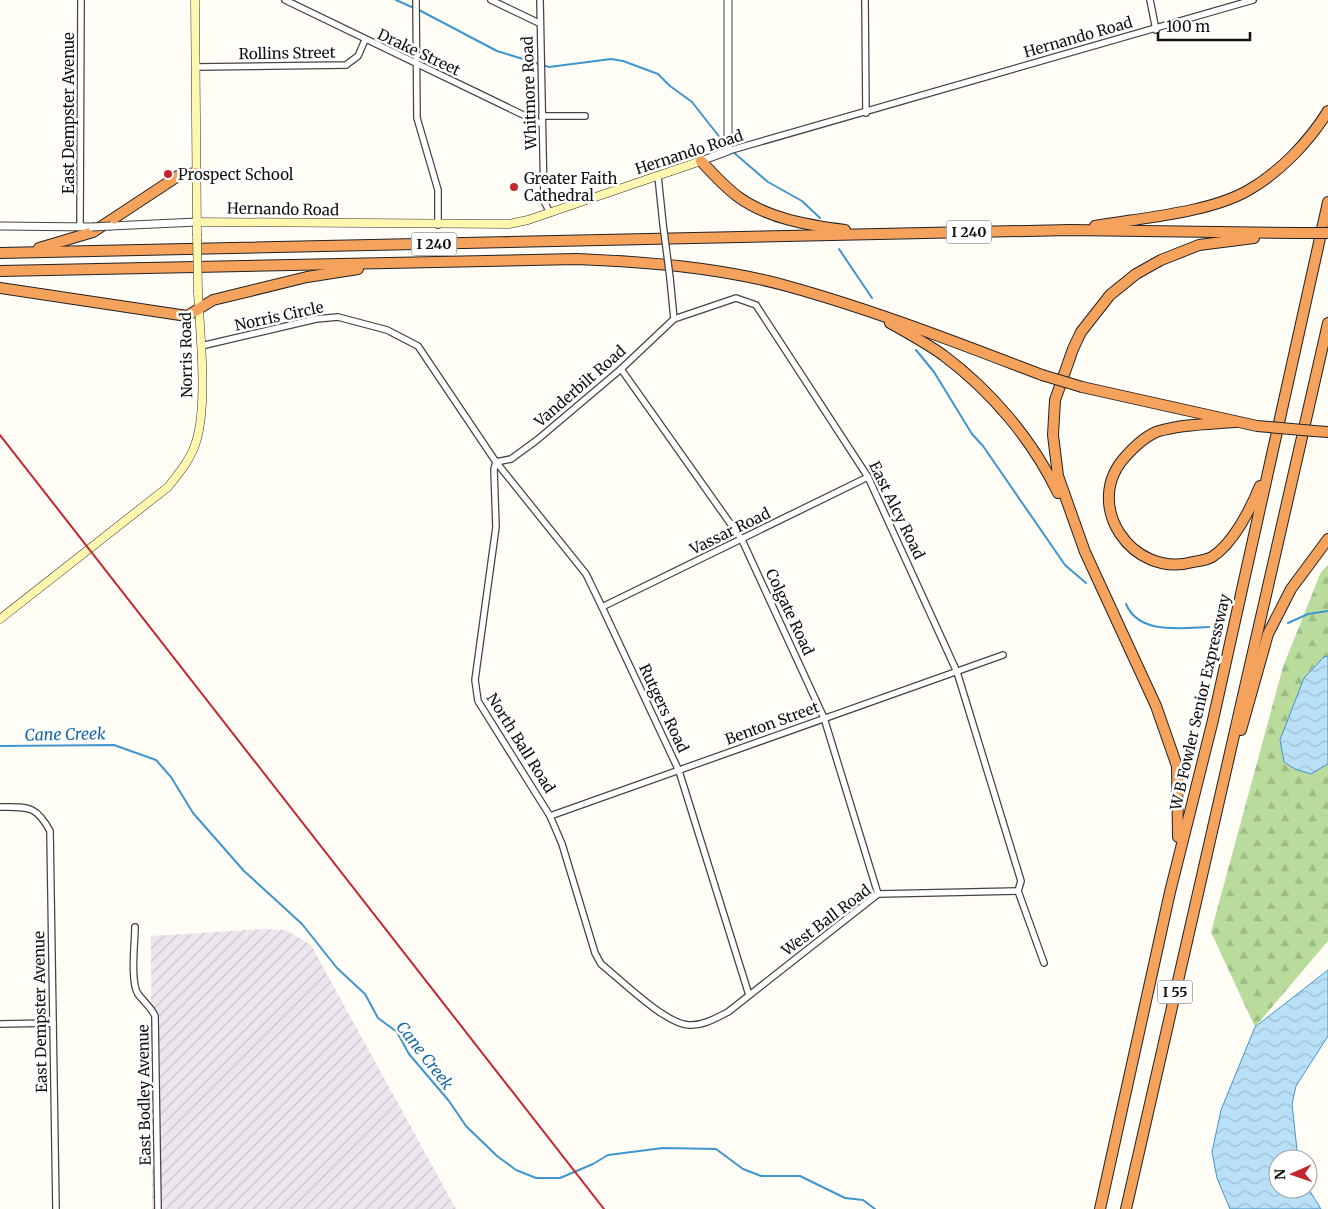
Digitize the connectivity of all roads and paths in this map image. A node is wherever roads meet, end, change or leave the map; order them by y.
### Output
1 (81, 0) edge
2 (195, 0) edge
3 (285, 0) edge
4 (491, 0) edge
5 (540, 0) edge
6 (728, 0) edge
7 (865, 0) edge
8 (1150, 0) edge
9 (1253, 0) edge
10 (416, 3) edge
11 (539, 23) junction
12 (1156, 30) junction
13 (365, 40) junction
14 (417, 64) junction
15 (196, 67) junction
16 (1328, 111) edge
17 (866, 113) junction
18 (542, 116) junction
19 (585, 116) dead end
20 (542, 124) junction
21 (728, 151) junction
22 (701, 161) junction
23 (196, 172) junction
24 (658, 176) junction
25 (1328, 202) edge
26 (550, 213) junction
27 (197, 222) junction
28 (438, 225) junction
29 (0, 226) edge
30 (80, 227) junction
31 (1070, 230) junction
32 (1294, 233) junction
33 (1328, 233) edge
34 (868, 234) junction
35 (0, 253) edge
36 (16, 253) junction
37 (387, 263) junction
38 (0, 272) edge
39 (0, 288) edge
40 (199, 310) junction
41 (872, 312) junction
42 (674, 319) junction
43 (1328, 323) edge
44 (201, 346) junction
45 (621, 369) junction
46 (1235, 422) junction
47 (1328, 432) edge
48 (1271, 460) junction
49 (496, 462) junction
50 (868, 477) junction
51 (1078, 533) junction
52 (1328, 539) edge
53 (742, 540) junction
54 (602, 607) junction
55 (0, 618) edge
56 (1003, 655) dead end
57 (957, 672) junction
58 (824, 718) junction
59 (679, 771) junction
60 (1225, 776) junction
61 (0, 807) edge
62 (550, 816) junction
63 (1018, 891) junction
64 (1170, 892) junction
65 (878, 894) junction
66 (135, 927) dead end
67 (1044, 963) dead end
68 (749, 995) junction
69 (52, 1023) junction
70 (0, 1024) edge
71 (696, 1025) joint
72 (56, 1209) edge
73 (158, 1209) edge
74 (1100, 1209) edge
75 (1126, 1209) edge

1 - 30 street, East Dempster Avenue
2 - 15 main road, Norris Road
3 - 13 street, Drake Street
4 - 11 street
5 - 11 street, Whitmore Road
6 - 21 street
7 - 17 street
8 - 12 street
9 - 12 street, Hernando Road
10 - 14 street
11 - 18 street, Whitmore Road
12 - 17 street, Hernando Road
13 - 14 street, Drake Street
13 - 15 street, Rollins Street
14 - 20 street, Drake Street
14 - 28 street
15 - 23 main road, Norris Road
16 - 31 highway
17 - 21 street, Hernando Road
18 - 19 street
18 - 20 street, Whitmore Road
20 - 26 street, Whitmore Road
21 - 22 street, Hernando Road
22 - 24 main road, Hernando Road
22 - 34 highway
23 - 27 main road, Norris Road
23 - 36 highway
24 - 26 main road, Hernando Road
24 - 42 street, bridge
25 - 48 highway, W B Fowler Senior Expressway
26 - 28 main road, Hernando Road
27 - 28 main road, Hernando Road
27 - 30 street, Hernando Road, bridge
27 - 40 main road, Norris Road, bridge
29 - 30 street, Hernando Road
31 - 32 highway
31 - 34 highway, I 240
32 - 33 highway, bridge
32 - 51 highway
34 - 36 highway, I 240
35 - 36 highway, I 240
37 - 38 highway, I 240
37 - 40 highway
37 - 41 highway, I 240
39 - 40 highway
40 - 44 main road, Norris Road
41 - 46 highway, I 240, bridge
41 - 51 highway
42 - 45 street, Vanderbilt Road
42 - 50 street, East Alcy Road
43 - 60 highway
44 - 49 street, Norris Circle
44 - 55 main road, Norris Road
45 - 49 street, Vanderbilt Road
45 - 53 street, Colgate Road
46 - 47 highway, I 240, bridge
46 - 48 highway
48 - 64 highway, W B Fowler Senior Expressway
49 - 54 street, Rutgers Road
49 - 62 street, North Ball Road
50 - 53 street, Vassar Road
50 - 57 street, East Alcy Road
51 - 64 highway
52 - 60 highway
53 - 54 street, Vassar Road
53 - 58 street, Colgate Road
54 - 59 street, Rutgers Road
56 - 57 street, Benton Street
57 - 58 street, Benton Street
57 - 63 street, East Alcy Road
58 - 59 street, Benton Street
58 - 65 street, Colgate Road
59 - 62 street, Benton Street
59 - 68 street, Rutgers Road
60 - 75 highway, I 55
61 - 69 street, East Dempster Avenue
62 - 71 street, North Ball Road
63 - 65 street, West Ball Road
63 - 67 street, East Alcy Road
64 - 74 highway, W B Fowler Senior Expressway / I 55
65 - 68 street, West Ball Road
66 - 73 street, East Bodley Avenue
68 - 71 street, West Ball Road
69 - 70 street
69 - 72 street, East Dempster Avenue

